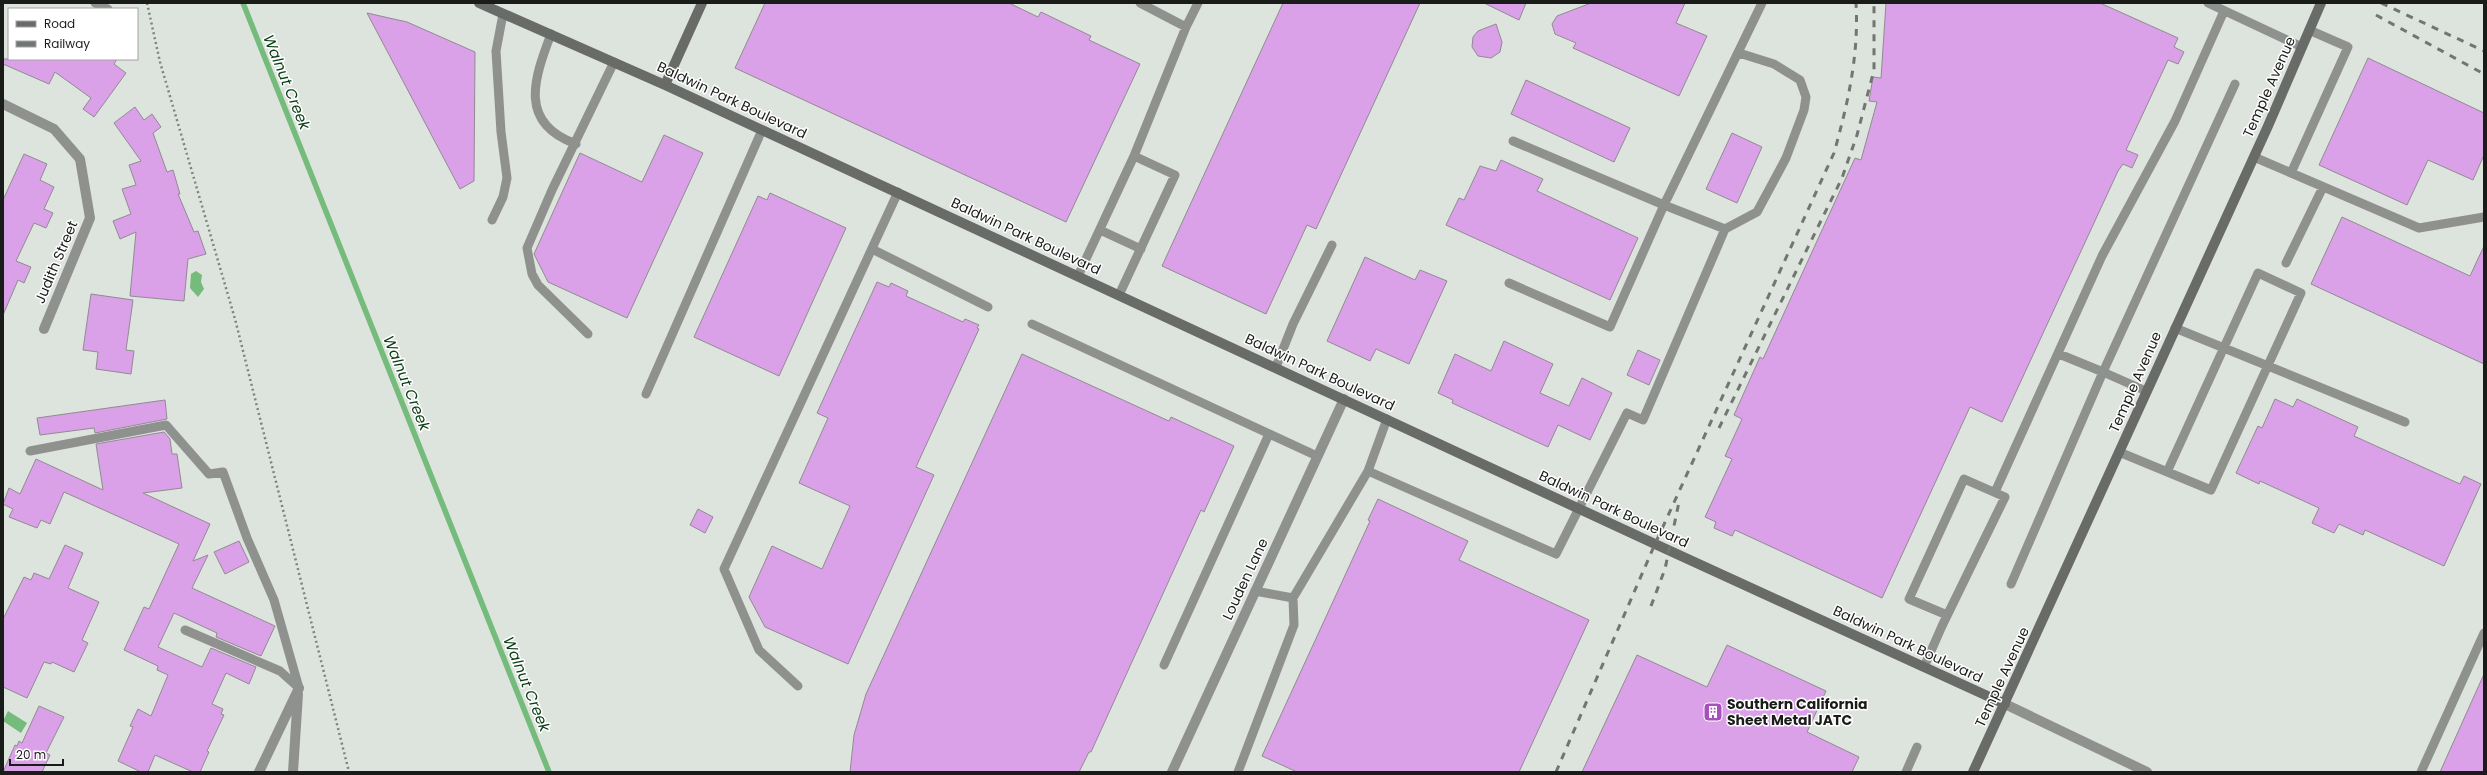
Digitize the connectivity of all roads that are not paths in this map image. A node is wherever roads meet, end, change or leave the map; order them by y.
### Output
1 (95, 3) edge
2 (479, 3) edge
3 (702, 3) edge
4 (1140, 3) edge
5 (1198, 3) edge
6 (1762, 3) edge
7 (2208, 3) edge
8 (2321, 3) edge
9 (106, 8) edge
10 (2224, 11) junction
11 (503, 14) junction
12 (1186, 27) junction
13 (2309, 30) junction
14 (551, 34) junction
15 (2302, 47) junction
16 (1739, 53) junction
17 (614, 62) junction
18 (665, 84) junction
19 (2234, 84) dead end
20 (3, 104) edge
21 (762, 130) junction
22 (1513, 141) dead end
23 (576, 144) junction
24 (1134, 156) junction
25 (2254, 157) junction
26 (2291, 173) junction
27 (2323, 187) junction
28 (898, 192) junction
29 (1664, 205) junction
30 (2484, 217) edge
31 (492, 220) dead end
32 (1724, 229) junction
33 (1100, 230) junction
34 (1332, 245) dead end
35 (872, 249) junction
36 (1141, 249) junction
37 (2286, 263) dead end
38 (1078, 276) junction
39 (1510, 283) dead end
40 (1119, 295) junction
41 (988, 307) dead end
42 (1032, 324) dead end
43 (2175, 328) junction
44 (44, 329) dead end
45 (588, 334) dead end
46 (2224, 348) junction
47 (2059, 354) junction
48 (2268, 365) junction
49 (1276, 367) junction
50 (2103, 372) junction
51 (2146, 391) junction
52 (646, 394) dead end
53 (1344, 398) junction
54 (1387, 419) junction
55 (2405, 422) dead end
56 (1269, 434) junction
57 (30, 451) dead end
58 (2119, 452) junction
59 (1317, 456) junction
60 (1368, 471) junction
61 (2167, 472) junction
62 (1995, 492) junction
63 (1580, 509) junction
64 (2011, 584) dead end
65 (1255, 591) junction
66 (1293, 598) junction
67 (1947, 615) junction
68 (185, 630) dead end
69 (2484, 633) edge
70 (1164, 665) dead end
71 (1924, 667) junction
72 (798, 686) dead end
73 (299, 688) junction
74 (2005, 704) junction
75 (1917, 747) dead end
76 (259, 772) edge
77 (293, 772) edge
78 (1172, 772) edge
79 (1238, 772) edge
80 (1906, 772) edge
81 (1973, 772) edge
82 (2147, 772) edge
83 (2421, 772) edge

1 - 9 lane
2 - 11 main road, Baldwin Park Boulevard
3 - 18 main road
4 - 12 lane
5 - 12 lane
6 - 16 lane
7 - 10 lane
8 - 13 main road, Temple Avenue
10 - 15 lane
10 - 47 lane
11 - 14 main road, Baldwin Park Boulevard
11 - 31 lane
12 - 24 lane
13 - 15 main road, Temple Avenue
13 - 26 lane
14 - 17 main road, Baldwin Park Boulevard
14 - 23 lane
15 - 25 main road, Temple Avenue
16 - 29 lane
16 - 32 lane
17 - 18 main road, Baldwin Park Boulevard
17 - 23 lane
18 - 21 main road, Baldwin Park Boulevard
19 - 50 lane
20 - 44 street, Judith Street
21 - 28 main road, Baldwin Park Boulevard
21 - 52 lane
22 - 29 lane
23 - 45 lane
24 - 33 lane
24 - 36 lane
25 - 26 lane
25 - 43 main road, Temple Avenue
26 - 27 lane
27 - 30 lane
27 - 37 lane
28 - 35 lane
28 - 38 main road, Baldwin Park Boulevard
29 - 32 lane
29 - 39 lane
32 - 63 lane
33 - 36 lane
33 - 38 lane
34 - 49 lane
35 - 41 lane
35 - 72 lane
36 - 40 lane
38 - 40 main road, Baldwin Park Boulevard
40 - 49 main road, Baldwin Park Boulevard
42 - 56 lane
43 - 46 lane
43 - 51 main road, Temple Avenue
46 - 48 lane
46 - 48 lane
46 - 61 lane
47 - 50 lane
47 - 62 lane
48 - 55 lane
48 - 61 lane
49 - 53 main road, Baldwin Park Boulevard
50 - 51 lane
50 - 64 lane
51 - 58 main road, Temple Avenue
53 - 54 main road, Baldwin Park Boulevard
53 - 59 street, Louden Lane
54 - 60 lane
54 - 63 main road, Baldwin Park Boulevard
56 - 59 lane
56 - 70 lane
57 - 73 lane
58 - 61 lane
58 - 74 main road, Temple Avenue
59 - 65 street, Louden Lane
60 - 63 lane
60 - 66 lane
62 - 67 lane
62 - 67 lane
63 - 71 main road, Baldwin Park Boulevard
65 - 66 lane
65 - 78 street, Louden Lane
66 - 79 lane
67 - 71 lane
68 - 73 lane
69 - 83 lane
71 - 74 main road, Baldwin Park Boulevard
73 - 76 street
73 - 77 street
74 - 81 main road, Temple Avenue
74 - 82 street, Baldwin Park Boulevard
75 - 80 lane

